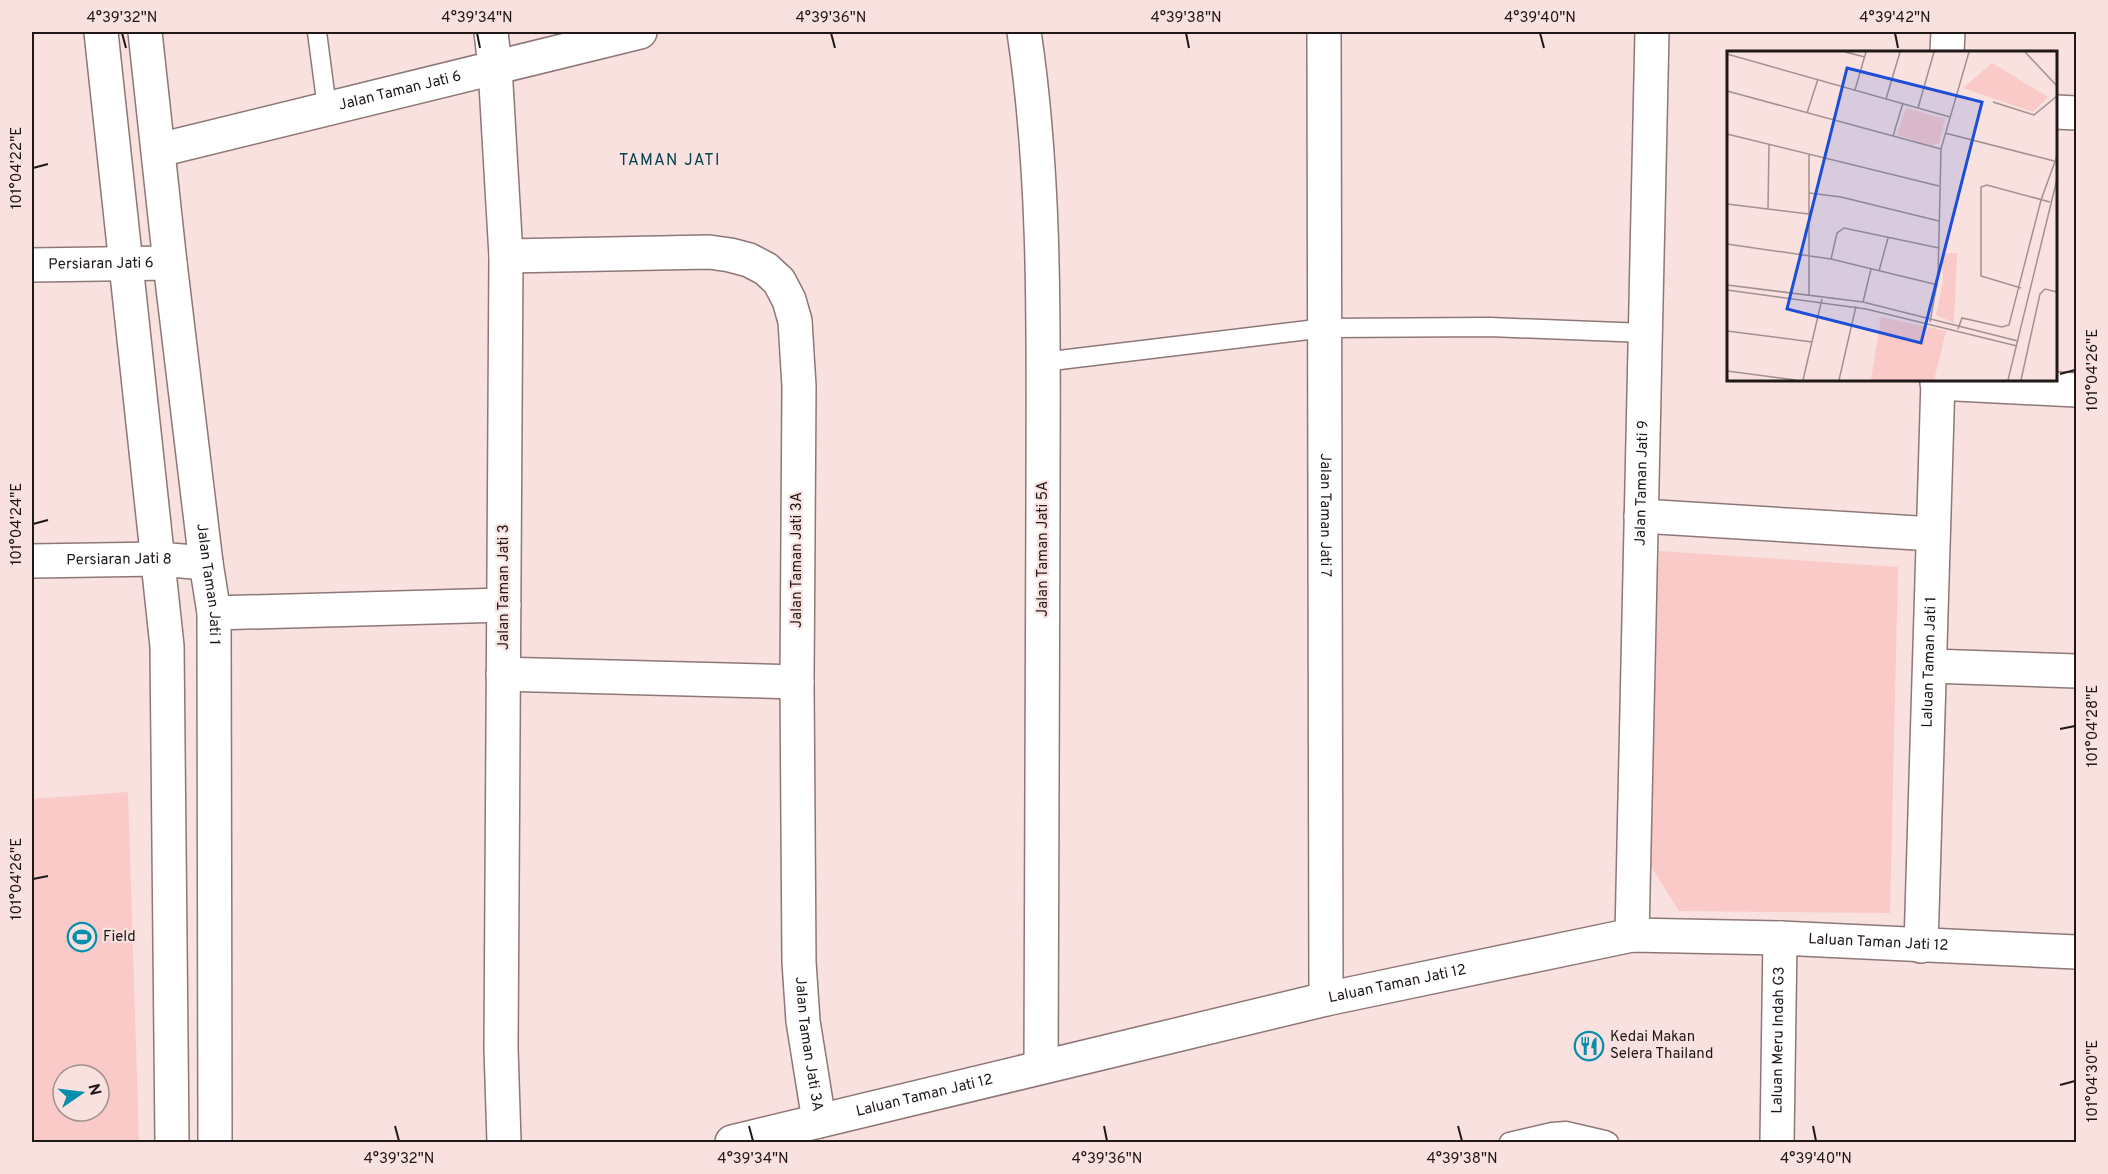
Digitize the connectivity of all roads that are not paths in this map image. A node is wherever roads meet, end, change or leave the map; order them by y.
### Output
1 (101, 32) edge
2 (145, 32) edge
3 (317, 32) edge
4 (491, 32) edge
5 (640, 32) edge
6 (1024, 32) edge
7 (1324, 32) edge
8 (1652, 32) edge
9 (1948, 32) edge
10 (1947, 51) edge
11 (495, 67) junction
12 (327, 108) junction
13 (2057, 112) edge
14 (2076, 113) edge
15 (159, 150) junction
16 (506, 256) junction
17 (127, 262) junction
18 (170, 263) junction
19 (32, 265) edge
20 (1325, 328) junction
21 (1645, 333) junction
22 (1043, 362) junction
23 (1937, 381) edge
24 (2076, 390) edge
25 (1641, 516) junction
26 (1934, 534) junction
27 (158, 559) junction
28 (32, 561) edge
29 (206, 563) junction
30 (504, 604) junction
31 (214, 613) junction
32 (1930, 666) junction
33 (2076, 671) edge
34 (503, 674) junction
35 (796, 682) junction
36 (1632, 935) junction
37 (1780, 938) junction
38 (1922, 946) junction
39 (2076, 952) edge
40 (1326, 999) junction
41 (1041, 1067) junction
42 (806, 1130) edge
43 (172, 1143) edge
44 (215, 1143) edge
45 (504, 1143) edge
46 (732, 1143) edge
47 (1509, 1143) edge
48 (1609, 1143) edge
49 (1777, 1143) edge

1 - 17 street
2 - 15 street, Jalan Taman Jati 1
3 - 12 lane
4 - 11 street, Jalan Taman Jati 3
5 - 11 street, Jalan Taman Jati 6
6 - 22 street, Jalan Taman Jati 5A
7 - 20 street, Jalan Taman Jati 7
8 - 21 street, Jalan Taman Jati 9
9 - 10 street
11 - 12 street, Jalan Taman Jati 6
11 - 16 street, Jalan Taman Jati 3
12 - 15 street, Jalan Taman Jati 6
13 - 14 street
15 - 18 street, Jalan Taman Jati 1
16 - 30 street, Jalan Taman Jati 3
16 - 35 street, Jalan Taman Jati 3A
17 - 18 street, Persiaran Jati 6
17 - 19 street, Persiaran Jati 6
17 - 27 street
18 - 29 street, Jalan Taman Jati 1
20 - 21 lane
20 - 22 lane
20 - 40 street, Jalan Taman Jati 7
21 - 25 street, Jalan Taman Jati 9
22 - 41 street, Jalan Taman Jati 5A
23 - 24 street
23 - 26 street, Laluan Taman Jati 1
25 - 26 street
25 - 36 street, Jalan Taman Jati 9
26 - 32 street, Laluan Taman Jati 1
27 - 28 street, Persiaran Jati 8
27 - 29 street, Persiaran Jati 8
27 - 43 street
29 - 31 street, Jalan Taman Jati 1
30 - 31 street
30 - 34 street, Jalan Taman Jati 3
31 - 44 street, Jalan Taman Jati 1
32 - 33 street
32 - 38 street, Laluan Taman Jati 1
34 - 35 street
34 - 45 street, Jalan Taman Jati 3
35 - 42 street, Jalan Taman Jati 3A
36 - 37 street, Laluan Taman Jati 12
36 - 40 street, Laluan Taman Jati 12
37 - 38 street, Laluan Taman Jati 12
37 - 49 street, Laluan Meru Indah G3
38 - 39 street, Laluan Taman Jati 12
40 - 41 street, Laluan Taman Jati 12
41 - 42 street, Laluan Taman Jati 12
42 - 46 street, Laluan Taman Jati 12
47 - 48 lane

